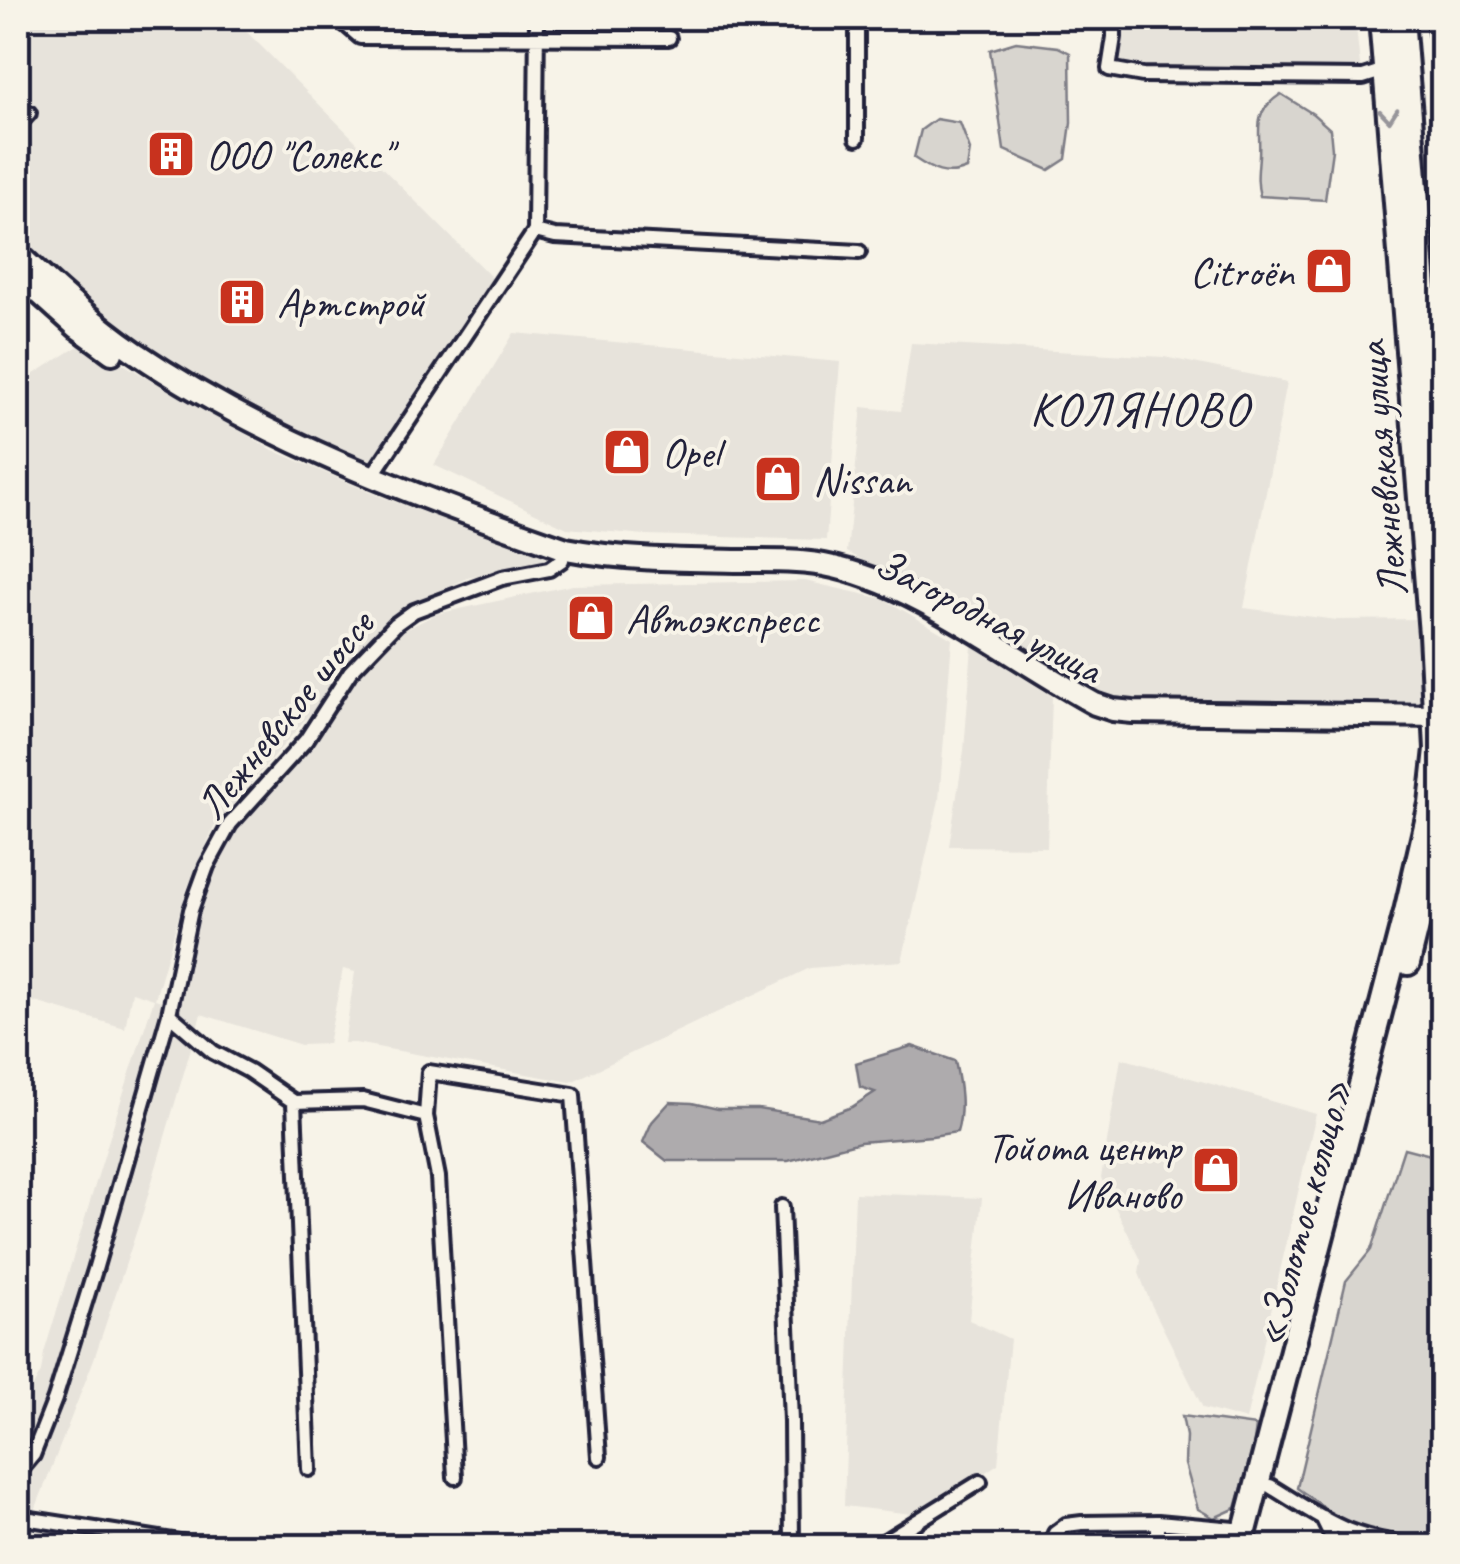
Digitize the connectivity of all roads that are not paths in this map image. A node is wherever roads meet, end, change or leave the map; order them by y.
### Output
1 (338, 18) edge
2 (537, 18) edge
3 (857, 18) edge
4 (1114, 18) edge
5 (1381, 18) edge
6 (1402, 18) edge
7 (1433, 18) edge
8 (669, 38) dead end
9 (537, 39) junction
10 (1442, 62) edge
11 (1386, 70) junction
12 (28, 113) dead end
13 (18, 125) edge
14 (857, 138) dead end
15 (535, 231) junction
16 (860, 252) dead end
17 (18, 254) edge
18 (18, 274) edge
19 (372, 476) junction
20 (1442, 508) edge
21 (564, 554) junction
22 (1439, 722) edge
23 (1442, 826) edge
24 (1424, 911) edge
25 (169, 1014) junction
26 (294, 1102) junction
27 (426, 1116) junction
28 (782, 1207) dead end
29 (599, 1458) dead end
30 (309, 1469) dead end
31 (18, 1472) edge
32 (454, 1477) dead end
33 (980, 1482) dead end
34 (1270, 1486) junction
35 (18, 1516) edge
36 (1322, 1518) junction
37 (1158, 1522) junction
38 (1247, 1541) edge
39 (205, 1546) edge
40 (792, 1546) edge
41 (877, 1546) edge
42 (1051, 1546) edge
43 (1158, 1546) edge
44 (1336, 1546) edge
45 (1442, 1546) edge

1 - 9 street
2 - 9 street
3 - 14 street
4 - 11 street
5 - 11 highway, Лежневская улица
6 - 20 highway, Лежневская улица
7 - 10 street
8 - 9 street
9 - 15 street
11 -> 22 highway, Лежневская улица
12 - 13 street
15 - 16 street
15 - 19 street
17 - 19 main road
18 - 21 main road
19 - 21 main road
21 - 22 main road, Загородная улица
21 - 25 street, Лежневское шоссе
22 - 24 highway, Лежневская улица
23 - 24 highway
24 - 34 highway, «Золотое кольцо»
24 - 38 highway, «Золотое кольцо»
25 - 26 street
25 - 31 street, Лежневское шоссе
26 - 27 street
26 - 30 street
27 - 29 street
27 - 32 street
28 - 40 street
33 - 41 street
34 - 36 street
34 - 38 highway, «Золотое кольцо»
35 - 39 street
36 - 44 street
36 - 45 street
37 - 38 street
37 - 42 street
37 - 43 street

